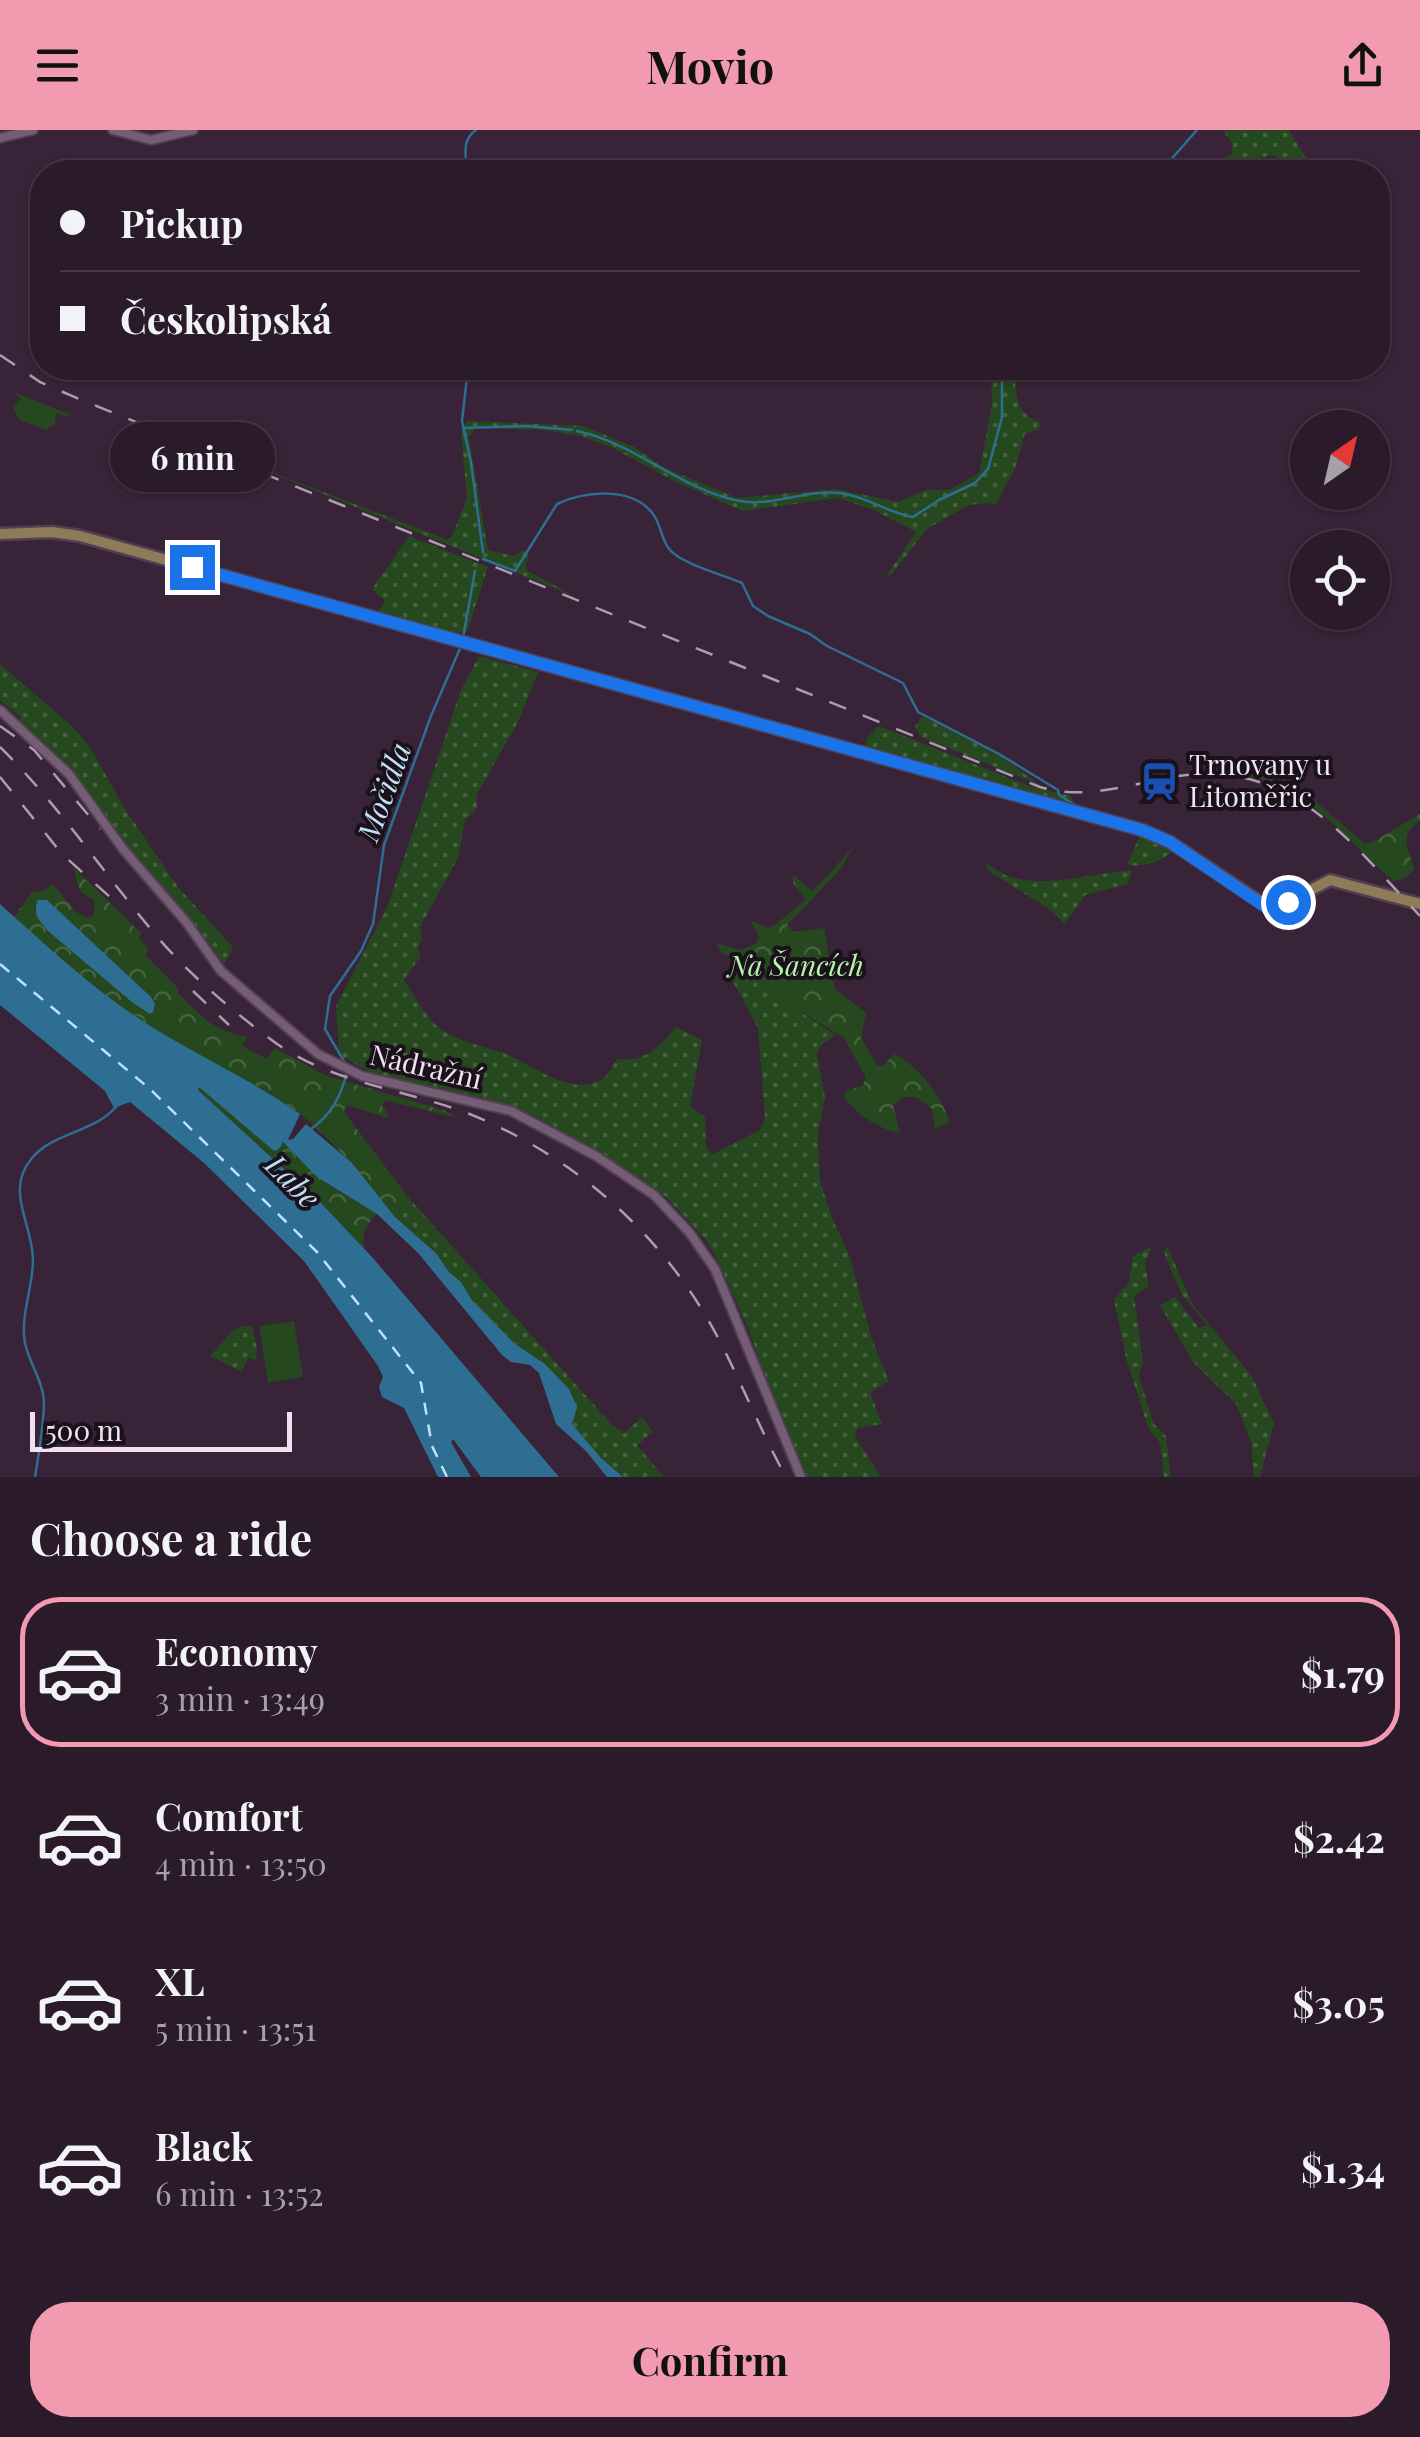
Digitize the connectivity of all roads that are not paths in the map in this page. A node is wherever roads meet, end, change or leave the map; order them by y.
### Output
1 (33, 130) edge
2 (113, 130) edge
3 (193, 130) edge
4 (0, 138) edge
5 (0, 534) edge
6 (0, 710) edge
7 (1420, 904) edge
8 (801, 1477) edge

1 - 4 main road
2 - 3 main road
5 - 7 main road
6 - 8 main road, Nádražní

